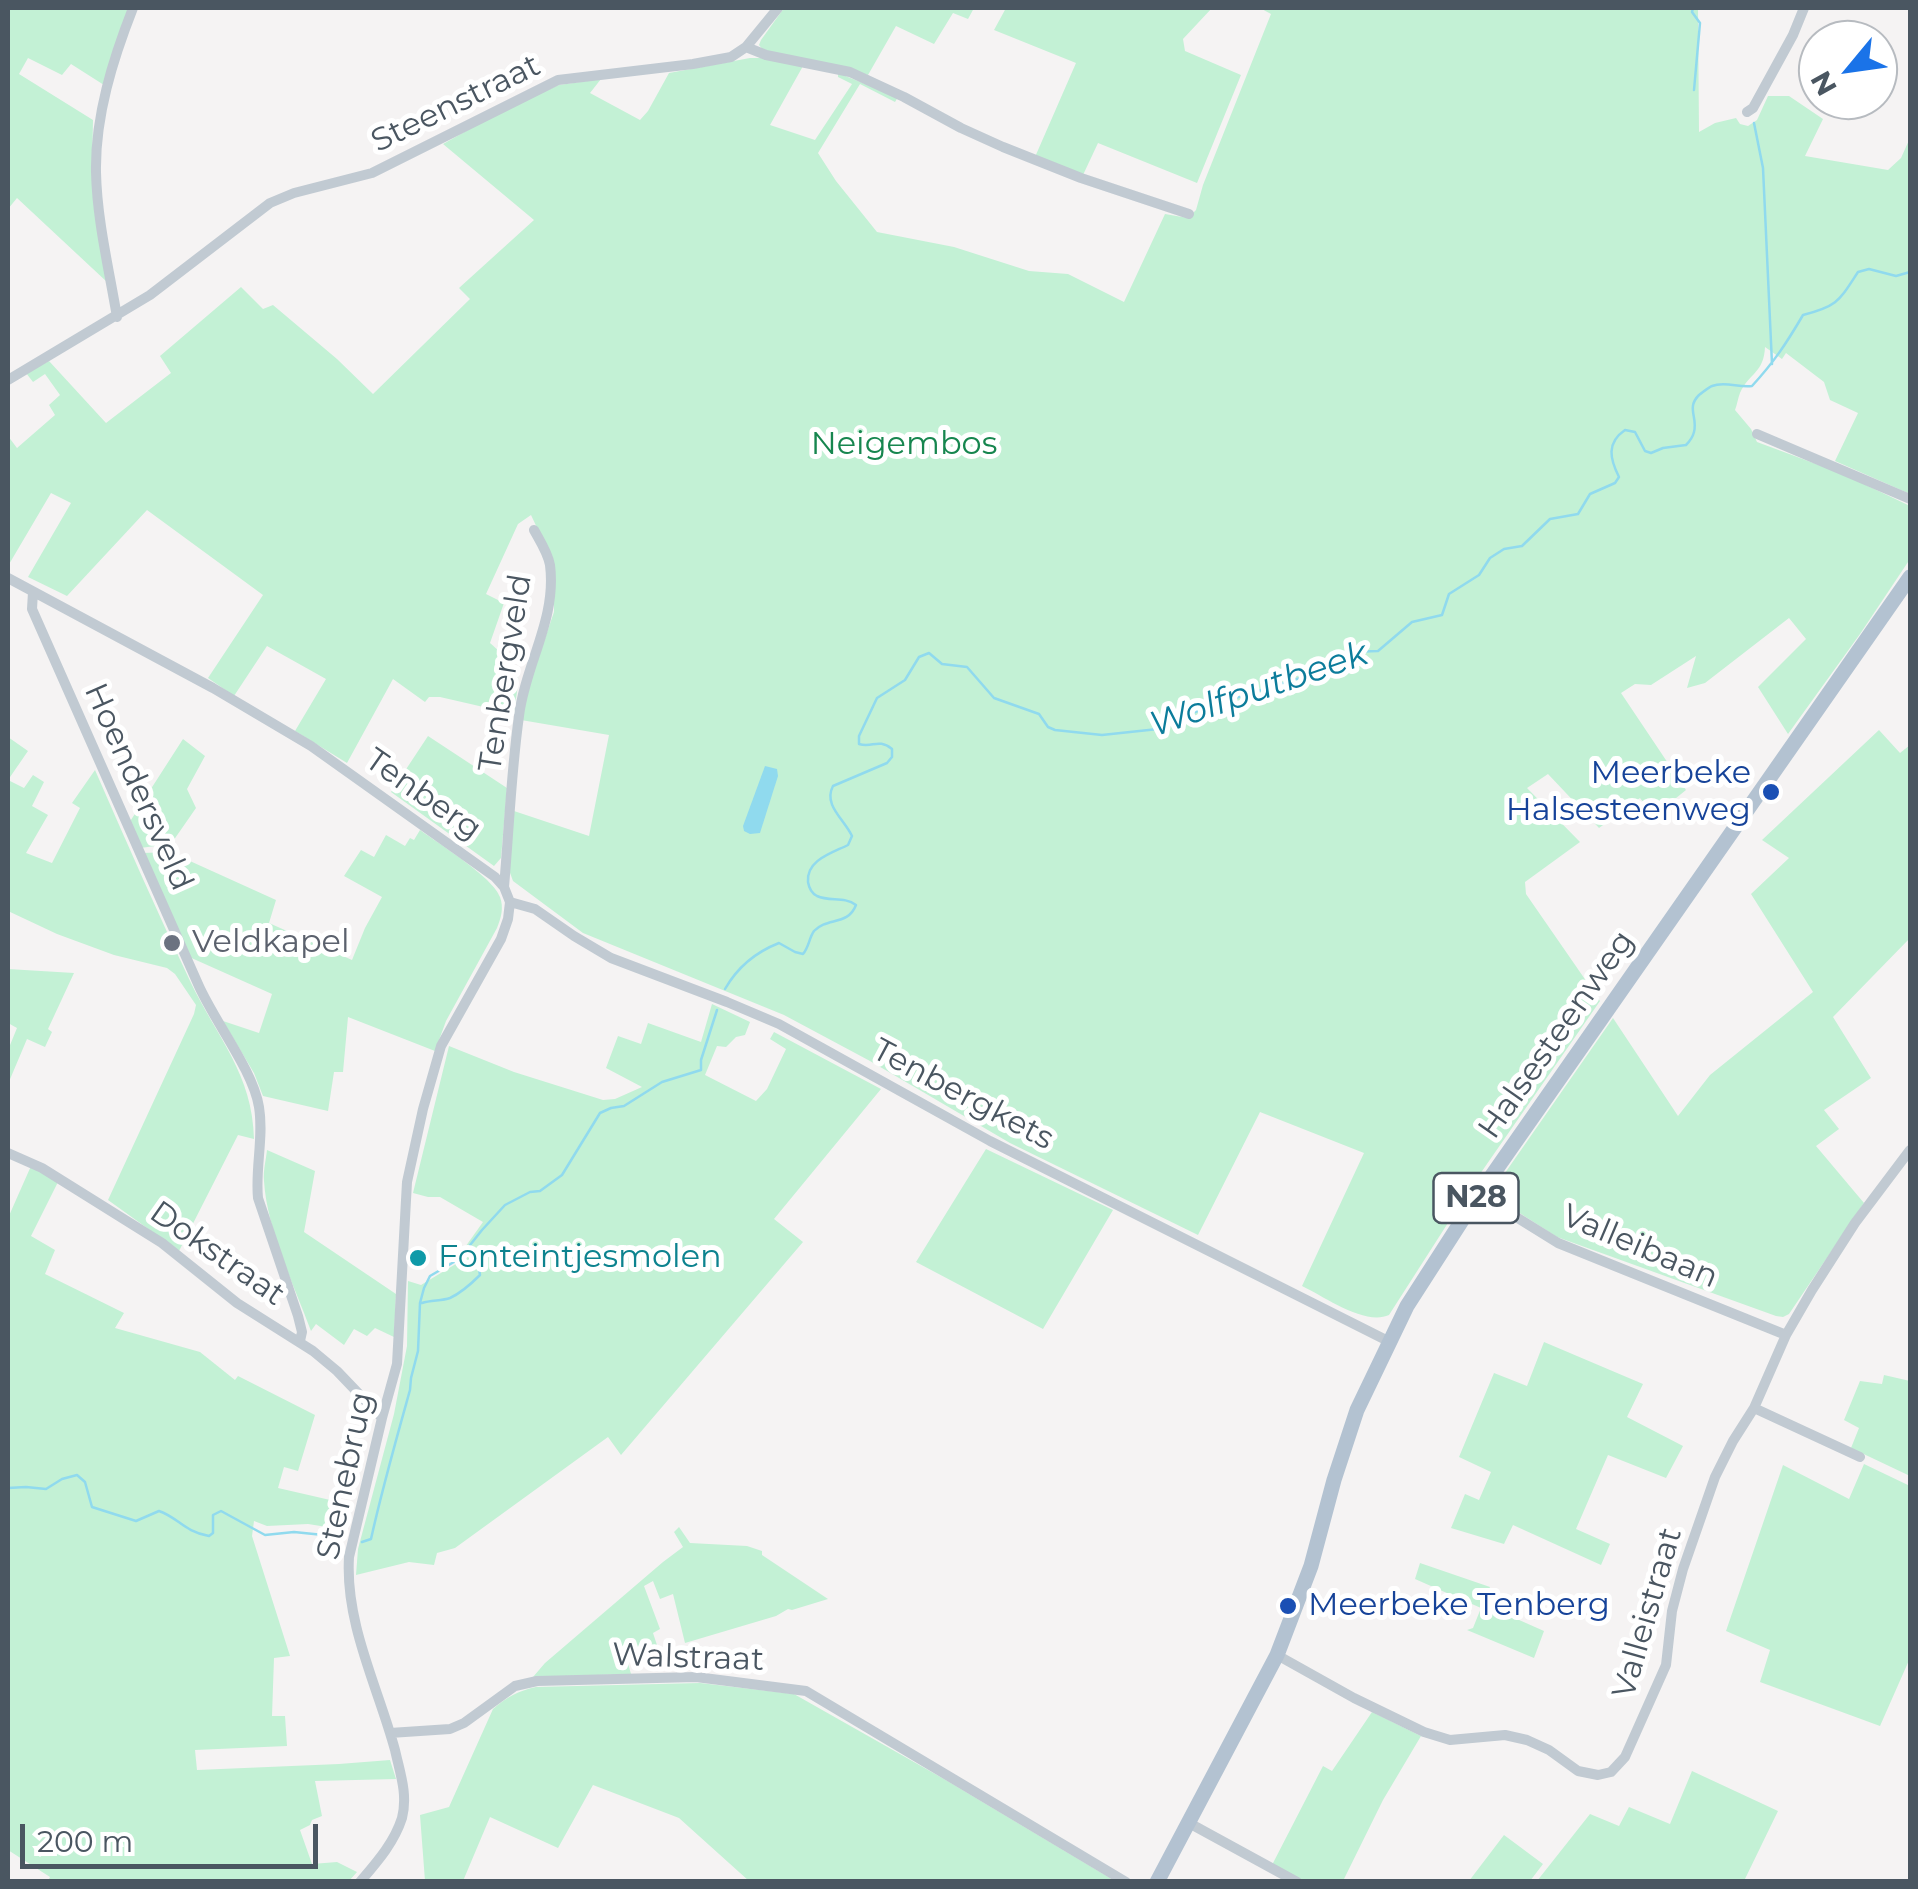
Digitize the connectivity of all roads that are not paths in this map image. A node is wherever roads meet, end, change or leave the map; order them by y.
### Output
1 (133, 8) edge
2 (778, 8) edge
3 (1804, 8) edge
4 (746, 47) junction
5 (1746, 112) dead end
6 (1189, 214) dead end
7 (116, 317) junction
8 (8, 380) edge
9 (1756, 434) dead end
10 (1910, 498) edge
11 (534, 530) dead end
12 (1910, 577) edge
13 (8, 578) edge
14 (33, 592) junction
15 (504, 886) junction
16 (510, 902) junction
17 (1910, 1150) edge
18 (8, 1153) edge
19 (1479, 1194) junction
20 (1786, 1335) junction
21 (300, 1341) junction
22 (1388, 1341) junction
23 (1754, 1408) junction
24 (382, 1418) junction
25 (1860, 1457) dead end
26 (1277, 1655) junction
27 (390, 1733) junction
28 (1190, 1823) junction
29 (360, 1882) edge
30 (1126, 1882) edge
31 (1157, 1882) edge
32 (1297, 1882) edge

1 - 7 street
2 - 4 street
3 - 5 street
4 - 6 street
4 - 7 street, Steenstraat
7 - 8 street, Steenstraat
9 - 10 street
11 - 15 street, Tenbergveld
12 - 19 main road, Halsesteenweg / N28
13 - 14 street, Tenberg
14 - 15 street, Tenberg
14 - 21 street, Hoendersveld
15 - 16 street
16 - 22 street, Tenbergkets
16 - 24 street, Stenebrug
17 - 20 street, Valleistraat
18 - 21 street, Dokstraat
19 - 20 street, Valleibaan
19 - 22 main road, Halsesteenweg / N28
20 - 23 street, Valleistraat
21 - 24 street, Dokstraat
22 - 26 main road, Halsesteenweg / N28
23 - 25 street
23 - 26 street, Valleistraat
24 - 27 street, Stenebrug
26 - 28 main road, Halsesteenweg / N28
27 - 29 street, Stenebrug
27 - 30 street, Walstraat
28 - 31 main road, Halsesteenweg / N28
28 - 32 street

